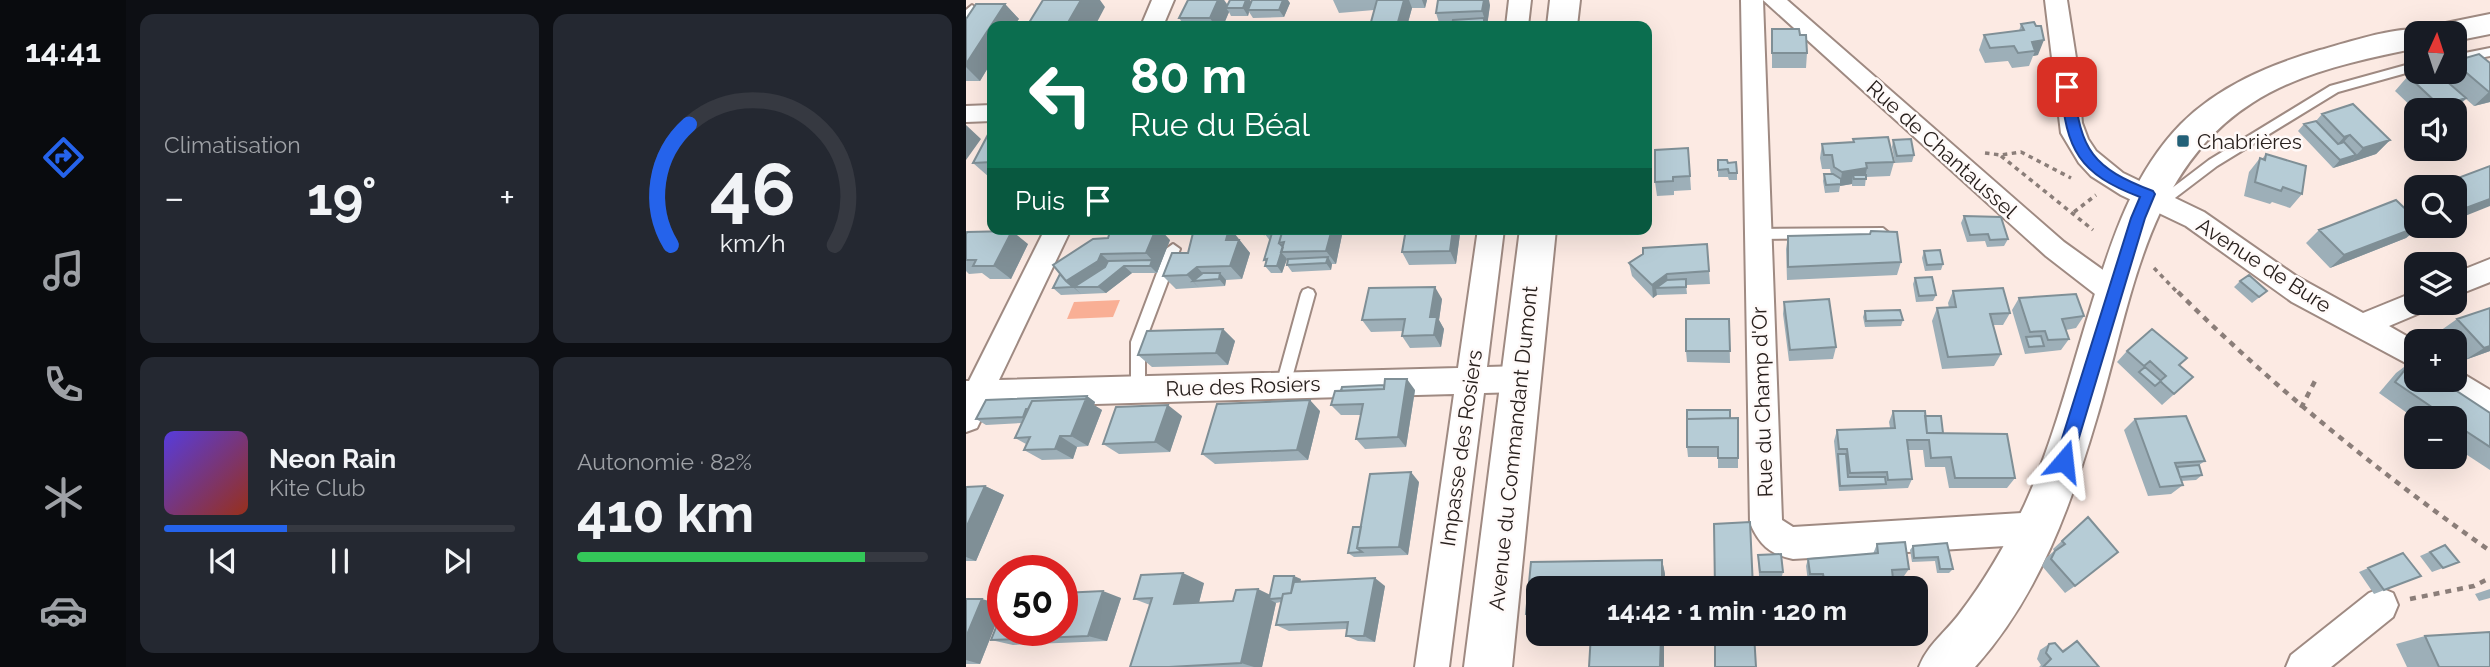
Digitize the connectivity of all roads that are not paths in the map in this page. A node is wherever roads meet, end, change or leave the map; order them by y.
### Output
1 (1163, 0) edge
2 (1520, 0) edge
3 (1565, 0) edge
4 (1752, 0) edge
5 (1774, 0) edge
6 (2056, 0) edge
7 (1154, 21) edge
8 (1518, 21) edge
9 (1563, 21) edge
10 (2490, 24) edge
11 (2468, 28) edge
12 (2404, 41) edge
13 (2490, 52) edge
14 (2468, 56) edge
15 (2404, 70) edge
16 (987, 113) edge
17 (966, 114) edge
18 (2156, 198) junction
19 (1883, 233) edge
20 (1757, 234) junction
21 (1055, 235) edge
22 (1490, 235) edge
23 (1537, 235) edge
24 (1173, 249) dead end
25 (2490, 270) edge
26 (2467, 280) edge
27 (2114, 293) junction
28 (1308, 294) dead end
29 (2404, 308) edge
30 (2364, 325) junction
31 (2404, 348) edge
32 (1520, 379) junction
33 (1470, 380) junction
34 (1283, 385) junction
35 (1135, 390) junction
36 (2467, 391) edge
37 (970, 402) edge
38 (2490, 406) edge
39 (2036, 528) junction
40 (2381, 605) road end
41 (1432, 667) edge
42 (1488, 667) edge
43 (1943, 667) edge
44 (2303, 667) edge

1 - 7 street
2 - 8 street
3 - 9 main road
4 - 20 street, Rue du Champ d'Or
5 - 27 street, Rue de Chantaussel
6 - 18 street, Avenue de Bure
10 - 11 main road
12 - 18 main road
13 - 14 lane
15 - 18 lane
16 - 17 street
18 - 27 main road
18 - 30 street, Avenue de Bure
19 - 20 lane
20 - 39 street, Rue du Champ d'Or
21 - 37 street
22 - 33 street, Impasse des Rosiers
23 - 32 main road, Avenue du Commandant Dumont
24 - 35 lane
25 - 26 street
27 - 39 main road
28 - 34 lane
29 - 30 street
30 - 31 street, Avenue de Bure
32 - 33 street, Rue des Rosiers
32 - 42 main road, Avenue du Commandant Dumont
33 - 34 street, Rue des Rosiers
33 - 41 street, Impasse des Rosiers
34 - 35 street, Rue des Rosiers
35 - 37 street, Rue des Rosiers
36 - 38 street
39 - 43 main road
40 - 44 street

